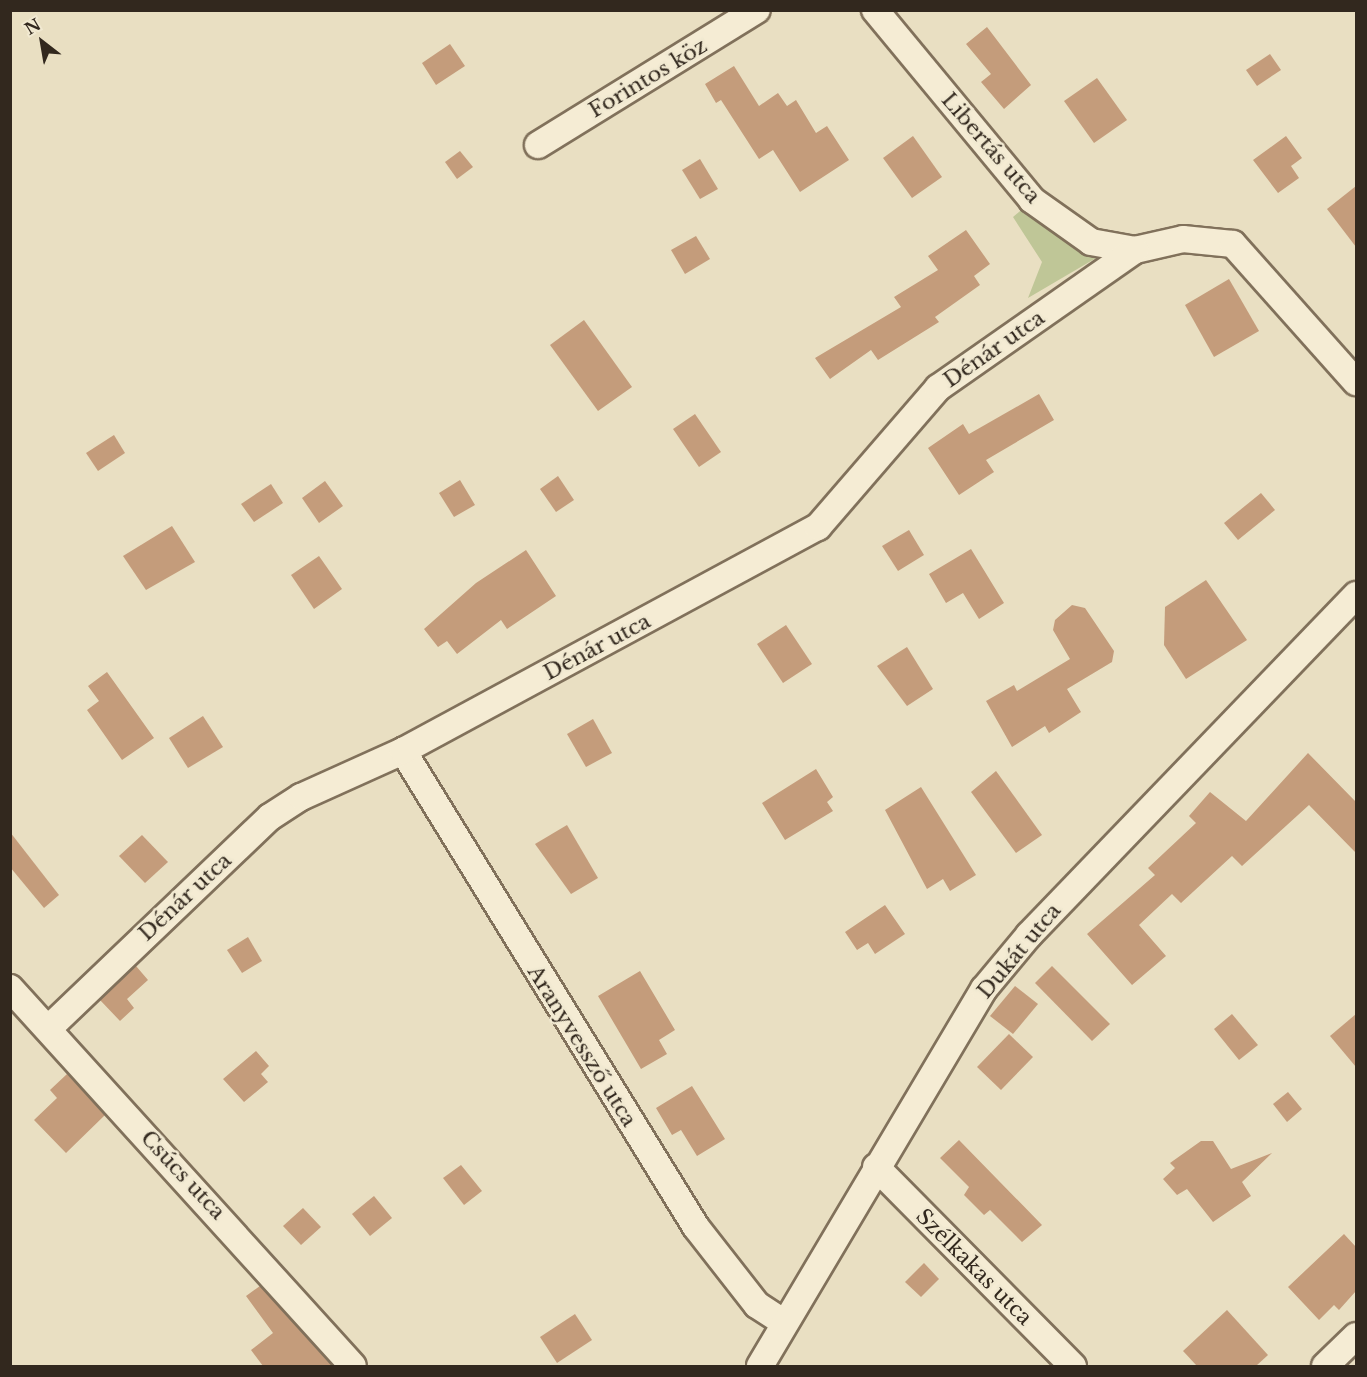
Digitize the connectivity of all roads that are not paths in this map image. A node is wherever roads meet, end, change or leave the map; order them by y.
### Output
1 (757, 10) edge
2 (875, 10) edge
3 (538, 145) dead end
4 (1135, 250) junction
5 (1356, 382) edge
6 (1356, 595) edge
7 (403, 751) junction
8 (10, 988) edge
9 (48, 1029) junction
10 (876, 1167) junction
11 (783, 1322) junction
12 (1356, 1336) edge
13 (352, 1366) edge
14 (760, 1366) edge
15 (1072, 1366) edge
16 (1325, 1366) edge

1 - 3 street, Forintos köz
2 - 4 street, Libertás utca
4 - 5 street, Libertás utca
4 - 7 street, Dénár utca
6 - 10 street, Dukát utca
7 - 9 street, Dénár utca
7 - 11 street, Aranyvessző utca
8 - 9 street, Csúcs utca
9 - 13 street, Csúcs utca
10 - 11 street, Dukát utca
10 - 15 street, Szélkakas utca
11 - 14 street, Dukát utca
12 - 16 street

